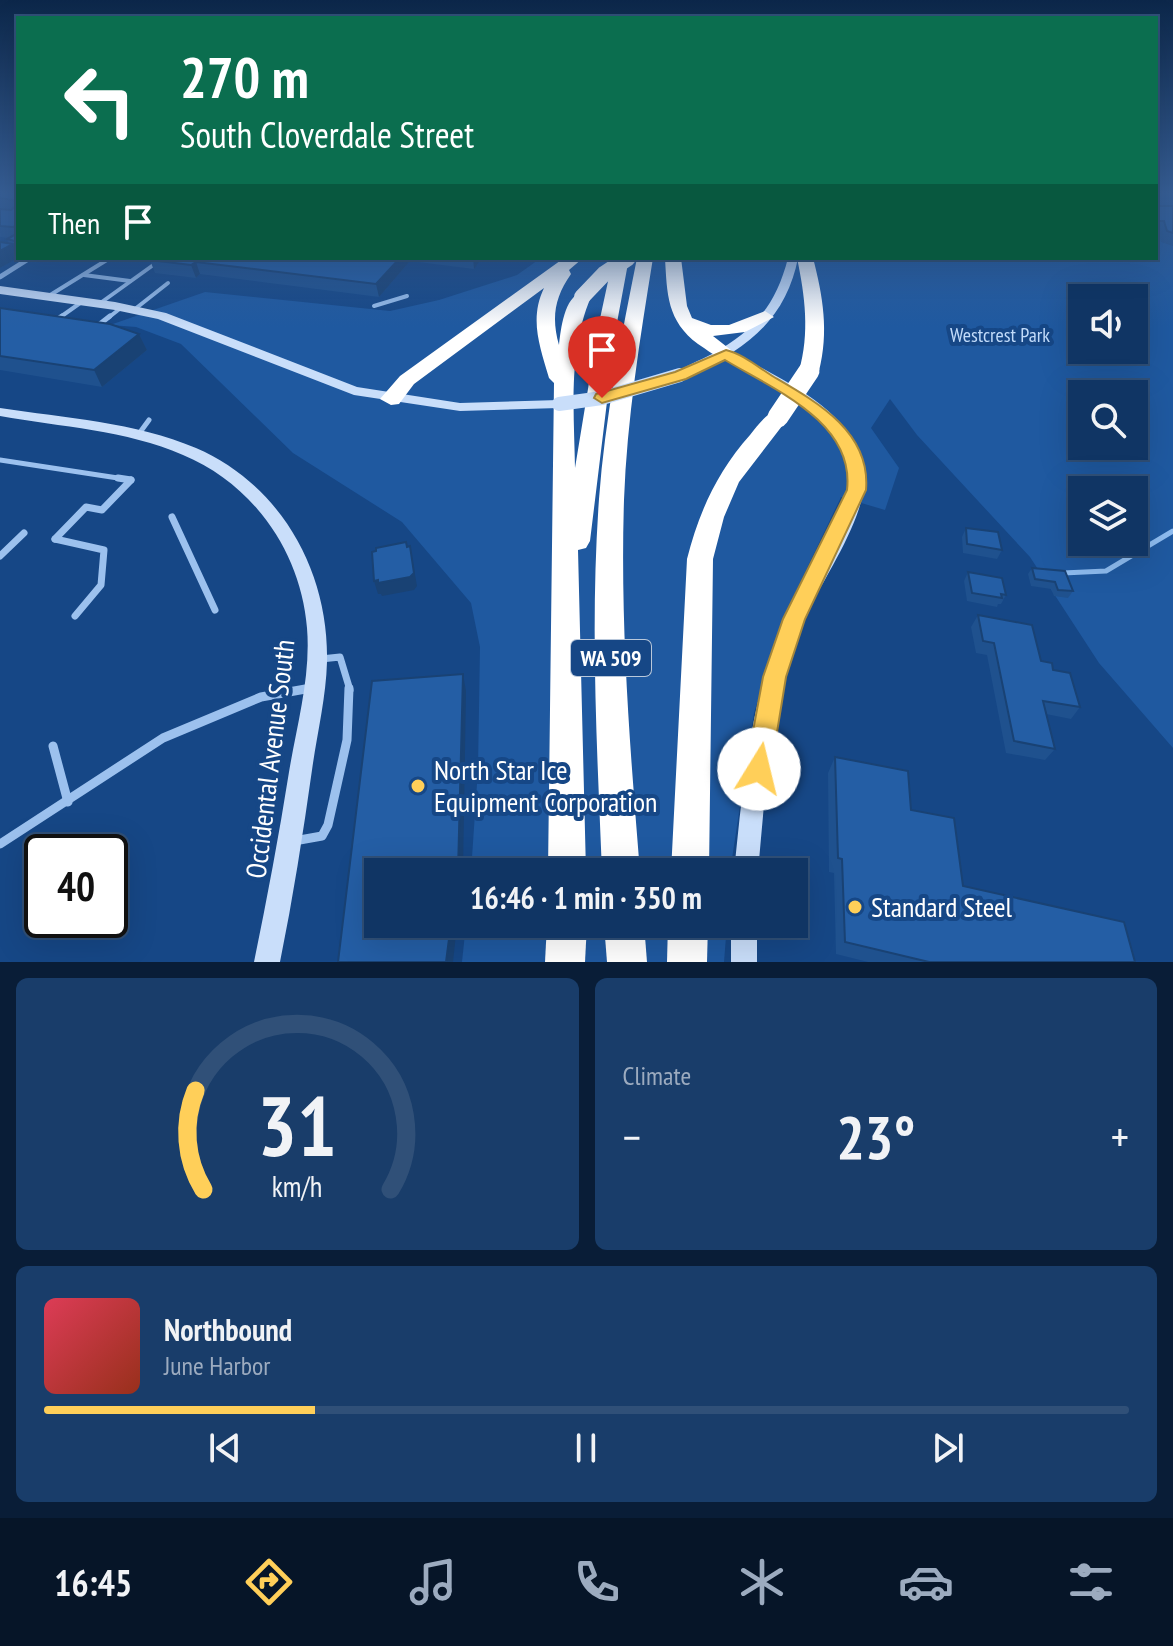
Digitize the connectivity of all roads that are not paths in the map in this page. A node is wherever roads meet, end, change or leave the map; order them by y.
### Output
1 (27, 260) edge
2 (107, 260) edge
3 (160, 260) edge
4 (574, 260) edge
5 (575, 260) edge
6 (621, 260) edge
7 (625, 260) edge
8 (645, 260) edge
9 (673, 260) edge
10 (793, 260) edge
11 (806, 260) edge
12 (84, 275) junction
13 (0, 277) edge
14 (130, 281) junction
15 (168, 283) dead end
16 (0, 290) edge
17 (407, 296) dead end
18 (47, 297) junction
19 (83, 301) junction
20 (99, 304) junction
21 (374, 306) dead end
22 (129, 308) junction
23 (680, 316) junction
24 (765, 317) junction
25 (48, 325) edge
26 (103, 332) edge
27 (230, 342) junction
28 (726, 354) junction
29 (561, 397) junction
30 (391, 399) junction
31 (0, 412) edge
32 (149, 420) dead end
33 (138, 435) junction
34 (0, 460) edge
35 (172, 517) dead end
36 (24, 533) dead end
37 (0, 556) edge
38 (215, 610) dead end
39 (75, 616) dead end
40 (565, 635) junction
41 (318, 659) junction
42 (314, 688) junction
43 (53, 746) dead end
44 (68, 802) junction
45 (291, 842) junction
46 (0, 844) edge
47 (567, 858) edge
48 (620, 858) edge
49 (690, 858) edge
50 (748, 858) edge
51 (566, 938) edge
52 (625, 938) edge
53 (688, 938) edge
54 (744, 938) edge
55 (267, 962) edge
56 (565, 962) edge
57 (627, 962) edge
58 (687, 962) edge
59 (744, 962) edge

1 - 13 street
2 - 12 lane
3 - 14 lane
4 - 30 highway
5 - 29 highway
6 - 40 highway, WA 509
7 - 29 highway, bridge
8 - 48 highway, WA 509
9 - 23 highway
10 - 24 main road
11 - 49 highway, bridge
12 - 14 lane
12 - 18 lane
14 - 20 lane
15 - 22 lane
16 - 18 main road
17 - 21 lane
18 - 19 main road
19 - 20 main road
19 - 25 lane
20 - 22 main road
22 - 26 lane
22 - 27 main road
23 - 24 highway
23 - 28 highway
24 - 28 main road
27 - 29 main road
27 - 30 main road
28 - 29 main road, bridge
28 - 50 main road
29 - 30 main road
29 - 40 highway
31 - 33 main road, Occidental Avenue South
32 - 33 lane
33 - 41 main road, Occidental Avenue South
34 - 39 lane
35 - 38 lane
36 - 37 lane
40 - 47 highway, WA 509
41 - 42 main road, Occidental Avenue South
41 - 45 lane
42 - 44 lane
42 - 45 main road, Occidental Avenue South
43 - 44 lane
44 - 46 lane
45 - 55 main road, Occidental Avenue South
51 - 56 highway
52 - 57 highway
53 - 58 highway
54 - 59 main road

